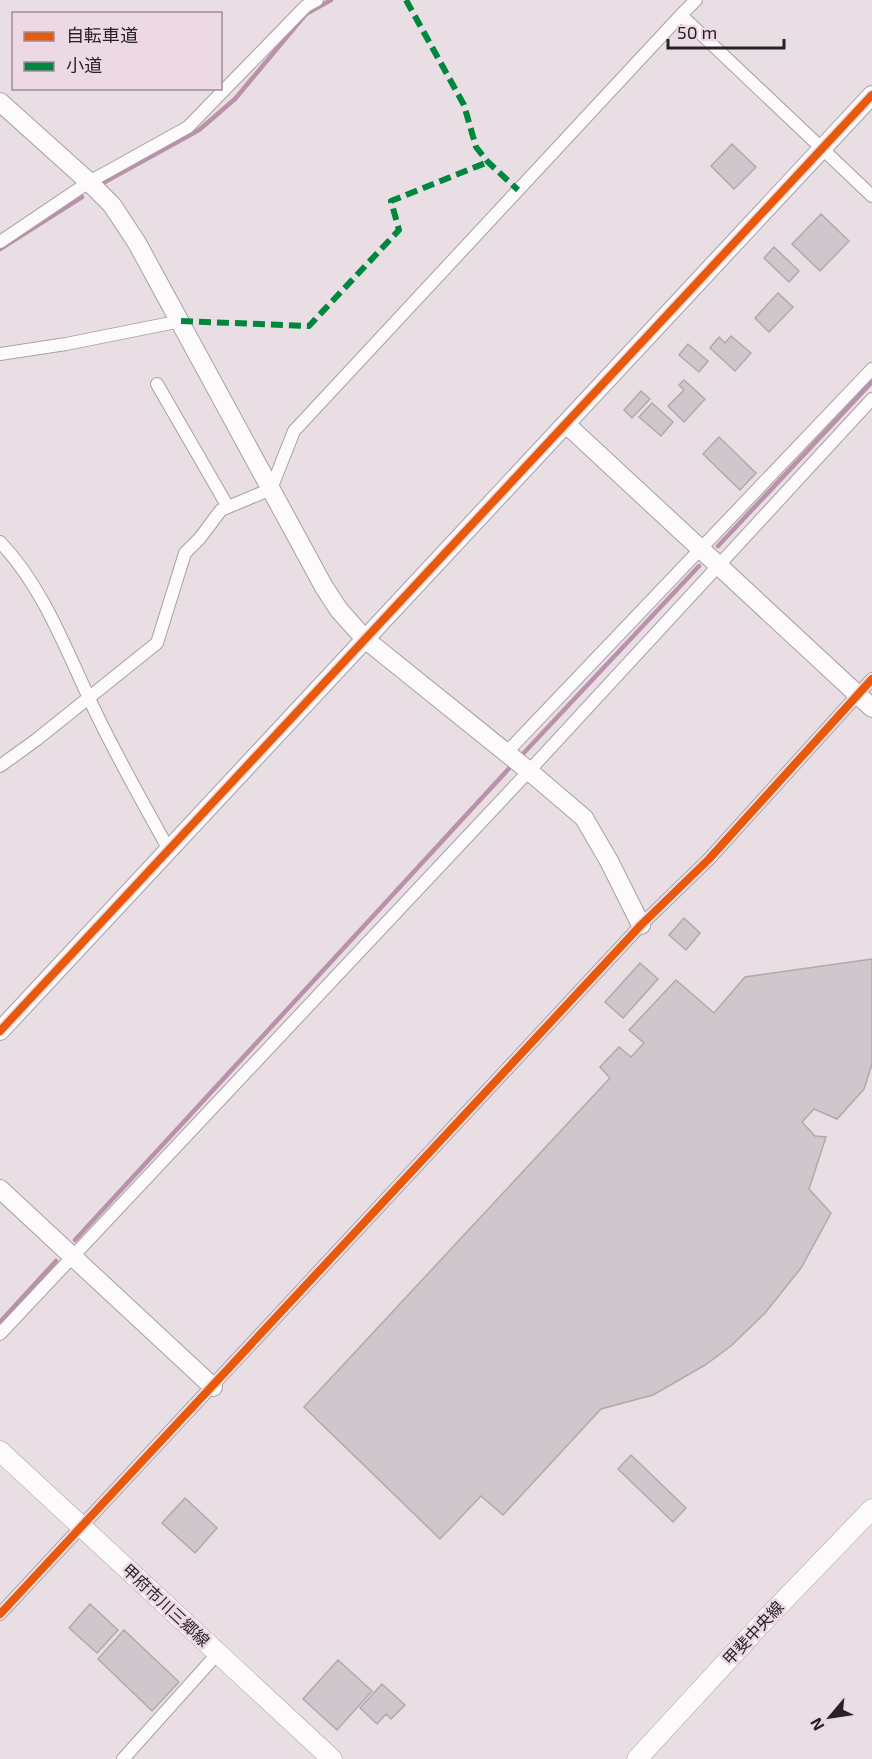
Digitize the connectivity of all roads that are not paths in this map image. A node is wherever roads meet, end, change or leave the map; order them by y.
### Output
1 (317, 0) edge
2 (696, 0) edge
3 (681, 15) junction
4 (872, 95) edge
5 (0, 102) edge
6 (821, 149) junction
7 (89, 182) junction
8 (872, 196) edge
9 (0, 242) edge
10 (180, 321) junction
11 (0, 354) edge
12 (872, 369) edge
13 (157, 384) dead end
14 (872, 399) edge
15 (566, 424) junction
16 (271, 489) junction
17 (228, 507) junction
18 (0, 542) edge
19 (700, 549) junction
20 (5, 556) edge
21 (718, 565) junction
22 (365, 639) junction
23 (872, 679) edge
24 (857, 695) junction
25 (88, 698) junction
26 (872, 708) edge
27 (506, 753) junction
28 (0, 766) edge
29 (529, 771) junction
30 (169, 850) junction
31 (641, 925) junction
32 (0, 1031) edge
33 (0, 1190) edge
34 (72, 1257) junction
35 (0, 1334) edge
36 (213, 1387) junction
37 (0, 1451) edge
38 (872, 1509) edge
39 (81, 1527) junction
40 (0, 1614) edge
41 (218, 1653) junction
42 (123, 1759) edge
43 (332, 1759) edge
44 (637, 1759) edge

1 - 7 street
2 - 3 street
3 - 6 street
3 - 16 street
4 - 6 street
5 - 7 street
6 - 8 street
6 - 15 street
7 - 9 street
7 - 10 street
10 - 11 street
10 - 16 street
12 - 19 street
13 - 17 street
14 - 21 street
15 - 19 street
15 - 22 street
16 - 17 street
16 - 22 street
17 - 25 street
18 - 20 street
19 - 21 street
19 - 27 street
20 - 25 street
21 - 24 street
21 - 29 street
22 - 27 street
22 - 30 street
23 - 24 street
24 - 26 street
24 - 31 street
25 - 28 street
25 - 30 street
27 - 29 street
29 - 31 street
29 - 34 street
30 - 32 street
31 - 36 street
33 - 34 street
34 - 35 street
34 - 36 street
36 - 39 street
37 - 39 main road, 甲府市川三郷線
38 - 44 main road, 甲斐中央線
39 - 40 street
39 - 41 main road, 甲府市川三郷線
41 - 42 street
41 - 43 main road, 甲府市川三郷線

